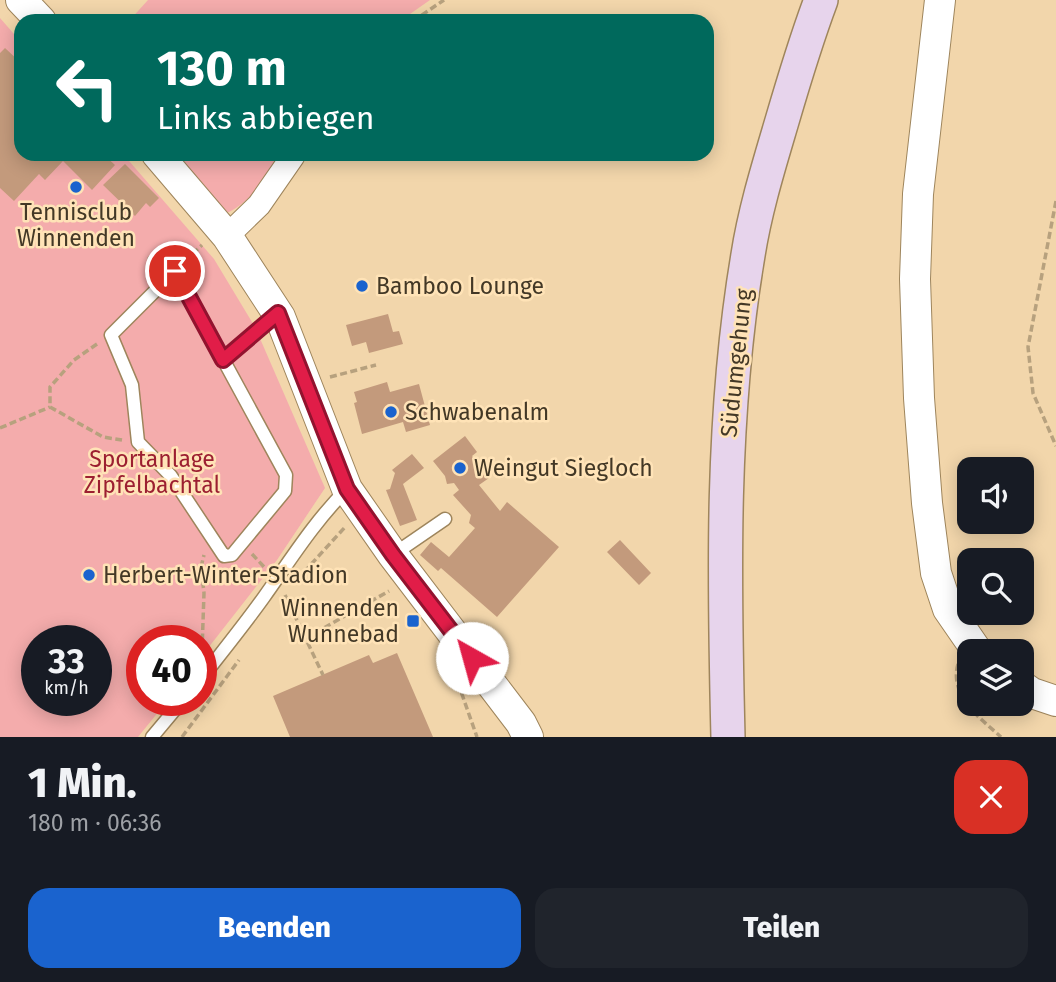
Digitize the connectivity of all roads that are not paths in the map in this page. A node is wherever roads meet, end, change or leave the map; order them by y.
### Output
1 (21, 0) edge
2 (821, 0) edge
3 (940, 0) edge
4 (34, 14) edge
5 (162, 161) edge
6 (290, 161) edge
7 (217, 238) junction
8 (278, 313) junction
9 (223, 360) junction
10 (347, 489) junction
11 (445, 519) dead end
12 (393, 555) junction
13 (968, 639) edge
14 (217, 658) edge
15 (1034, 694) edge
16 (1056, 701) edge
17 (170, 716) edge
18 (152, 737) edge
19 (528, 737) edge
20 (728, 737) edge

1 - 4 street
2 - 20 main road, Südumgehung
3 - 13 street
5 - 7 street
6 - 7 street
7 - 8 street
8 - 9 lane
8 - 10 street
9 - 9 lane
10 - 12 street
10 - 14 lane
11 - 12 lane
12 - 19 street
15 - 16 street
17 - 18 lane

